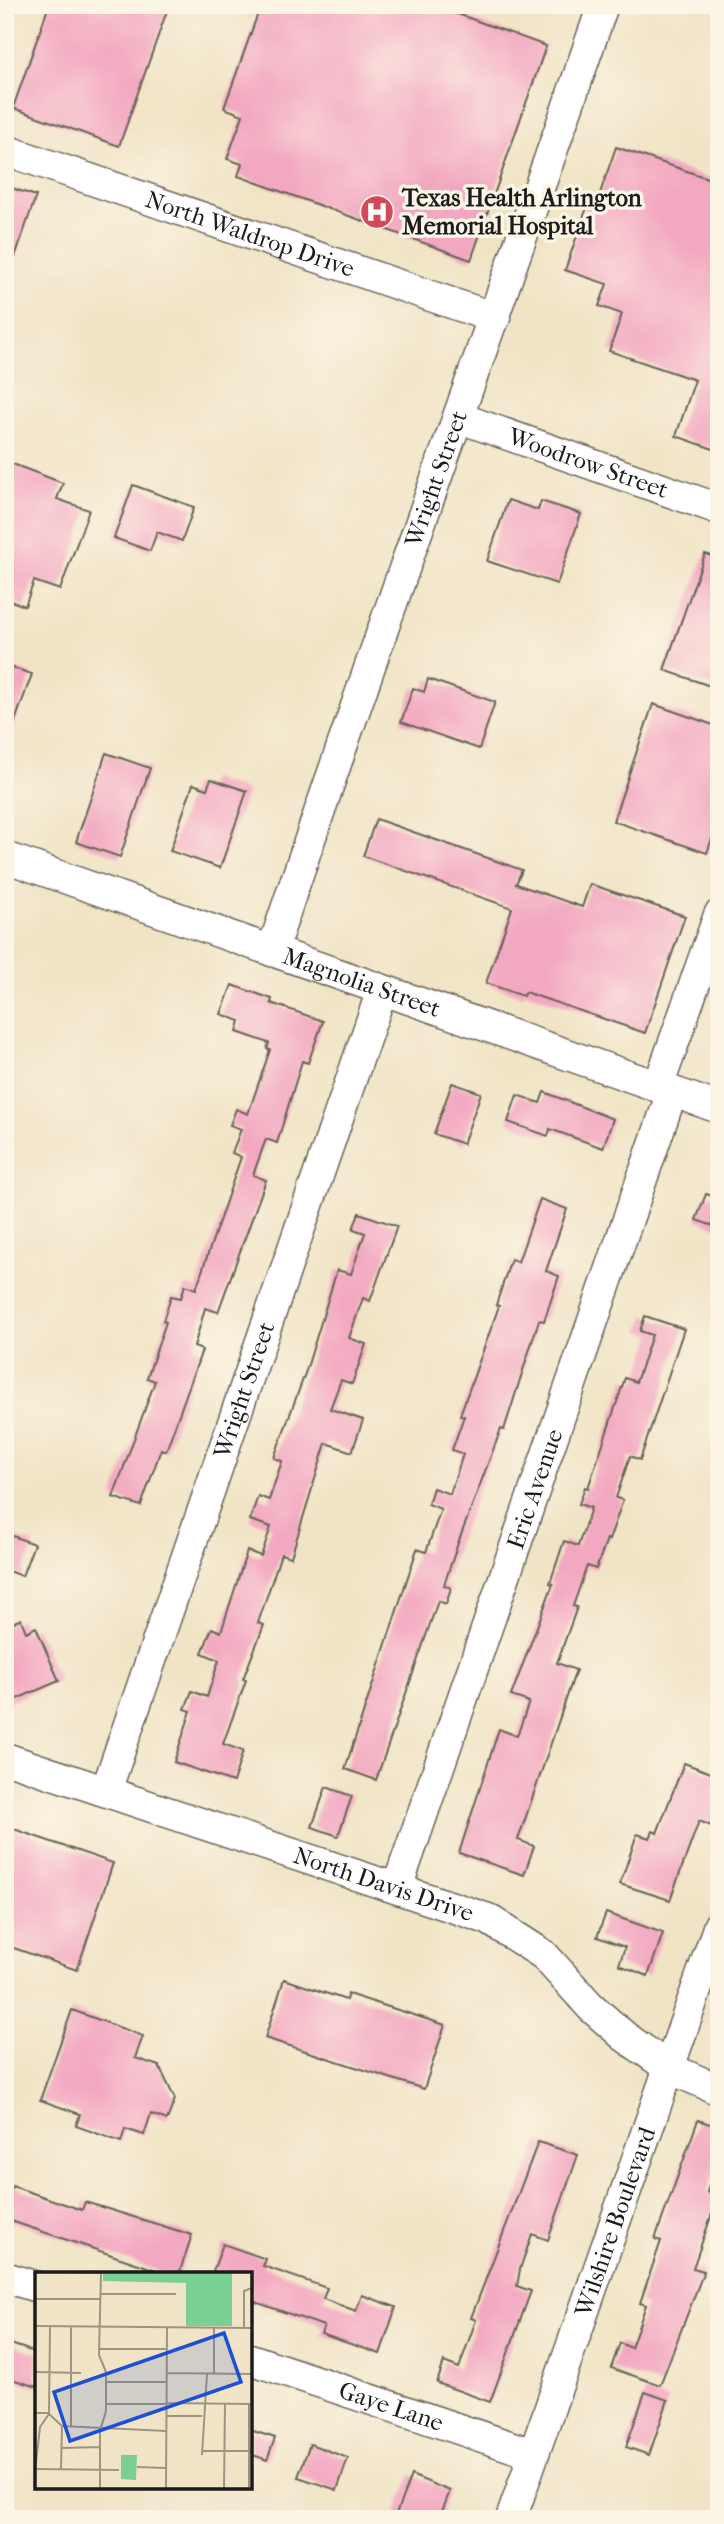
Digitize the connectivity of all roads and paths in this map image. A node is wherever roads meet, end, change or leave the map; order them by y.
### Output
1 (603, 5) edge
2 (5, 150) edge
3 (495, 318) junction
4 (460, 418) junction
5 (719, 509) edge
6 (5, 857) edge
7 (719, 915) edge
8 (272, 951) junction
9 (382, 990) junction
10 (665, 1089) junction
11 (719, 1108) edge
12 (5, 1758) edge
13 (107, 1791) junction
14 (397, 1888) junction
15 (719, 1925) edge
16 (669, 2068) junction
17 (719, 2091) edge
18 (5, 2277) edge
19 (35, 2286) edge
20 (252, 2360) edge
21 (533, 2454) junction
22 (511, 2519) edge

1 - 3 street, Wright Street
2 - 3 street, North Waldrop Drive
3 - 4 street, Wright Street
4 - 5 street, Woodrow Street
4 - 8 street, Wright Street
6 - 8 street, Magnolia Street
7 - 10 street, Eric Avenue
8 - 9 street, Magnolia Street
9 - 10 street, Magnolia Street
9 - 13 street, Wright Street
10 - 11 street, Magnolia Street
10 - 14 street, Eric Avenue
12 - 13 street, North Davis Drive
13 - 14 street, North Davis Drive
14 - 16 street, North Davis Drive
15 - 16 street, Wilshire Boulevard
16 - 17 street, North Davis Drive
16 - 21 street, Wilshire Boulevard
18 - 19 street
20 - 21 street, Gaye Lane
21 - 22 street, Wilshire Boulevard

